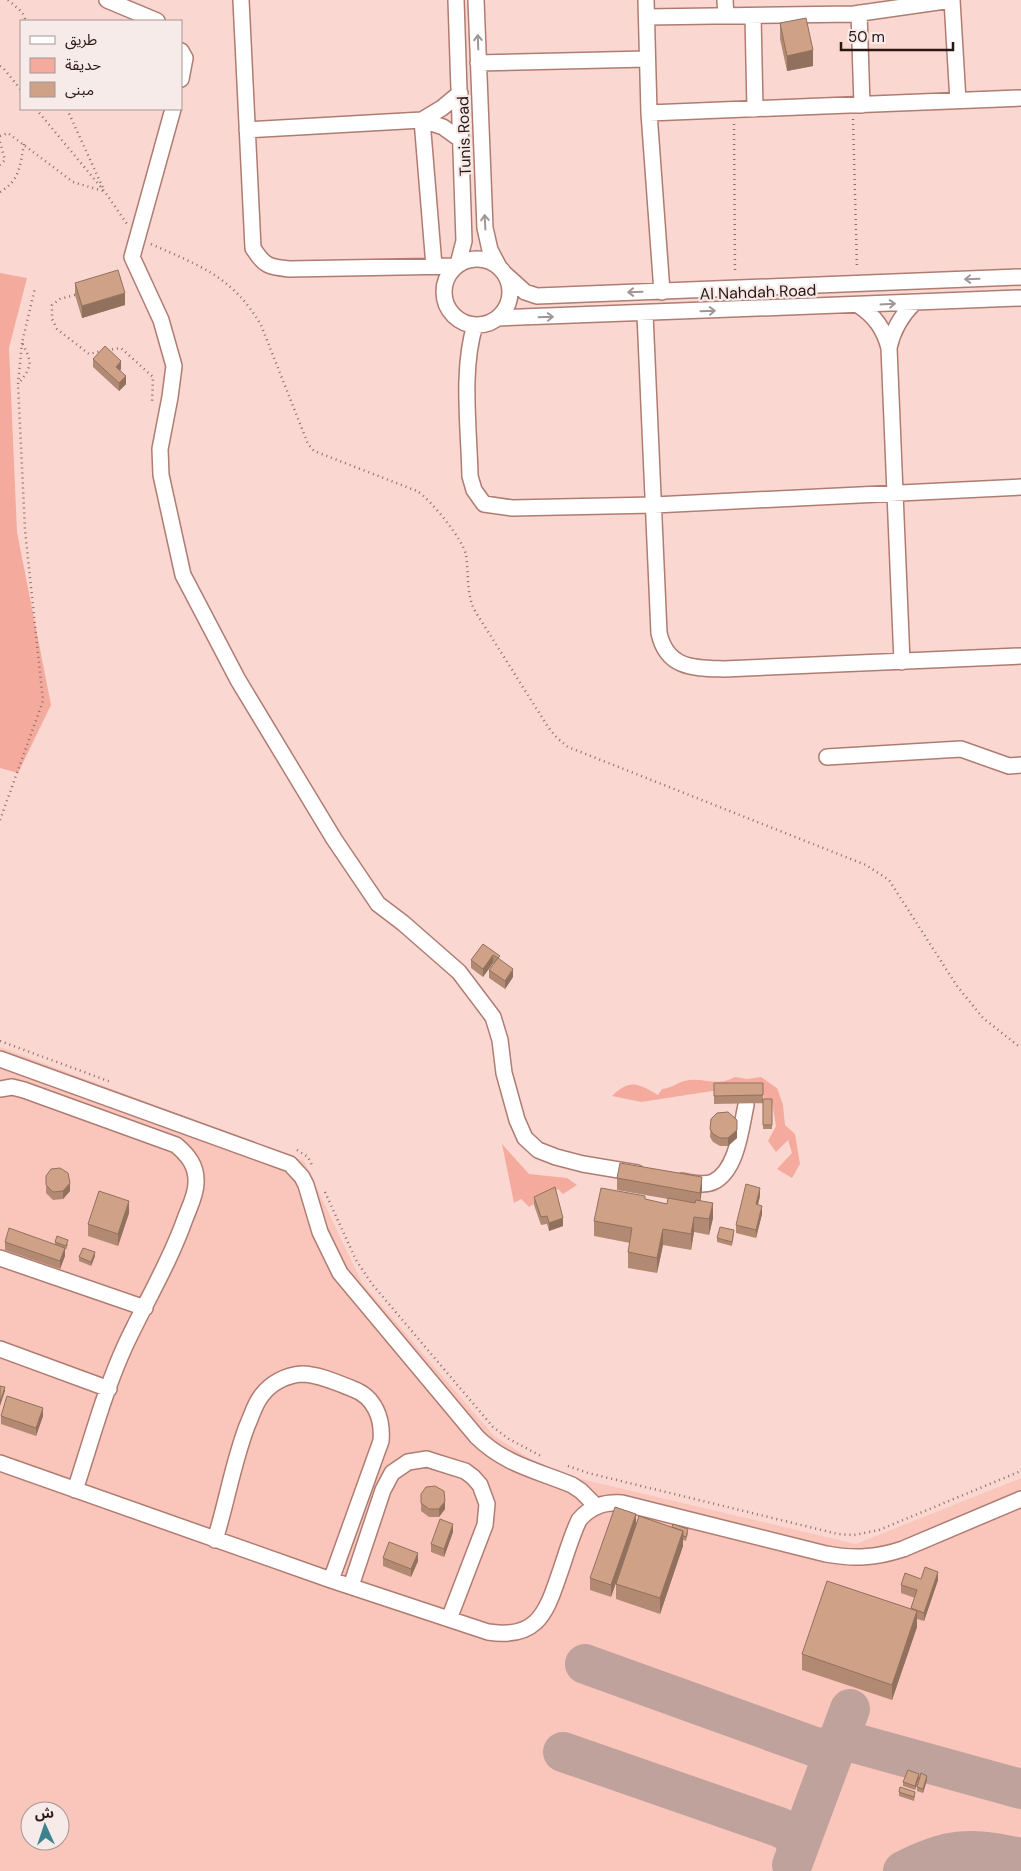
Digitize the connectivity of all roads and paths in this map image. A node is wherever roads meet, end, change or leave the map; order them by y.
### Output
1 (8, 0) edge
2 (107, 0) edge
3 (241, 0) edge
4 (456, 0) edge
5 (476, 0) edge
6 (646, 0) edge
7 (725, 0) edge
8 (952, 0) edge
9 (855, 9) edge
10 (726, 16) junction
11 (753, 16) junction
12 (646, 17) junction
13 (26, 20) edge
14 (156, 20) edge
15 (182, 53) edge
16 (647, 59) junction
17 (478, 63) junction
18 (0, 66) edge
19 (182, 74) edge
20 (20, 89) edge
21 (460, 93) junction
22 (1021, 98) edge
23 (958, 101) junction
24 (858, 105) junction
25 (755, 109) junction
26 (37, 110) edge
27 (67, 110) edge
28 (173, 110) edge
29 (734, 110) junction
30 (649, 113) junction
31 (422, 120) junction
32 (247, 130) junction
33 (0, 136) edge
34 (461, 140) junction
35 (0, 142) edge
36 (24, 144) junction
37 (0, 165) edge
38 (0, 192) edge
39 (105, 192) junction
40 (136, 238) junction
41 (457, 265) junction
42 (434, 266) junction
43 (502, 271) junction
44 (1021, 277) edge
45 (858, 284) junction
46 (34, 288) dead end
47 (735, 289) junction
48 (662, 292) junction
49 (75, 295) edge
50 (1021, 298) edge
51 (914, 303) junction
52 (858, 305) junction
53 (645, 314) junction
54 (497, 318) junction
55 (475, 325) junction
56 (22, 343) junction
57 (889, 348) junction
58 (18, 384) junction
59 (166, 418) junction
60 (1021, 487) edge
61 (895, 493) junction
62 (654, 505) junction
63 (1021, 656) edge
64 (902, 662) junction
65 (827, 757) dead end
66 (1021, 765) edge
67 (0, 820) edge
68 (0, 1041) edge
69 (1021, 1048) edge
70 (0, 1059) edge
71 (112, 1082) dead end
72 (0, 1089) edge
73 (746, 1105) dead end
74 (296, 1149) dead end
75 (315, 1170) dead end
76 (652, 1176) edge
77 (672, 1179) edge
78 (323, 1188) dead end
79 (0, 1258) edge
80 (145, 1308) junction
81 (0, 1349) edge
82 (108, 1389) junction
83 (545, 1458) dead end
84 (0, 1463) edge
85 (562, 1464) dead end
86 (1021, 1471) edge
87 (75, 1490) junction
88 (1021, 1499) edge
89 (596, 1506) junction
90 (346, 1536) junction
91 (215, 1540) junction
92 (365, 1543) junction
93 (331, 1580) junction
94 (350, 1586) junction
95 (449, 1619) junction

1 - 13 path
2 - 14 street
3 - 32 street
4 - 21 street, Tunis Road
17 -> 5 street, Tunis Road
6 - 12 street
7 - 10 street
8 - 9 street
8 - 23 street
9 - 11 street
9 - 24 street
10 - 11 street
10 - 12 street
11 - 25 street
12 - 16 street
15 - 19 street
16 - 17 street
16 - 30 street
43 -> 17 street, Tunis Road
18 - 20 path
21 - 31 street
21 - 34 street, Tunis Road
22 - 23 street
23 - 24 street
24 - 25 street
24 - 45 path
25 - 29 street
26 - 39 path
27 - 39 path
28 - 40 street
29 - 30 street
29 - 47 path
30 - 48 street
31 - 32 street
31 - 34 street
31 - 42 street
32 - 42 street
33 - 36 path
34 - 41 street, Tunis Road
35 - 37 path
36 - 38 path
36 - 39 path
39 - 40 path
40 - 59 street
40 - 69 path
41 - 42 street
41 - 43 street
41 - 55 street
48 -> 43 street, Al Nahdah Road
43 - 54 street
44 -> 45 street, Al Nahdah Road
45 - 47 street, Al Nahdah Road
46 - 56 path
47 - 48 street, Al Nahdah Road
49 - 59 path
50 - 51 street, Al Nahdah Road
52 -> 51 street, Al Nahdah Road
51 - 57 street
53 -> 52 street, Al Nahdah Road
52 - 57 street
54 -> 53 street, Al Nahdah Road
53 - 62 street
54 - 55 street
55 - 62 street
56 - 58 path
56 - 58 path
57 - 61 street
58 - 67 path
59 - 76 street
60 - 61 street
61 - 62 street
61 - 64 street
62 - 64 street
63 - 64 street
65 - 66 street
68 - 71 path
70 - 89 street
72 - 80 street
73 - 77 street
74 - 75 path
78 - 83 path
79 - 80 street
80 - 82 street
81 - 82 street
82 - 87 street
84 - 87 street
85 - 86 path
87 - 91 street
88 - 89 street
89 - 95 street
90 - 91 street
90 - 92 street
90 - 93 street
91 - 93 street
92 - 94 street
92 - 95 street
93 - 94 street
94 - 95 street

